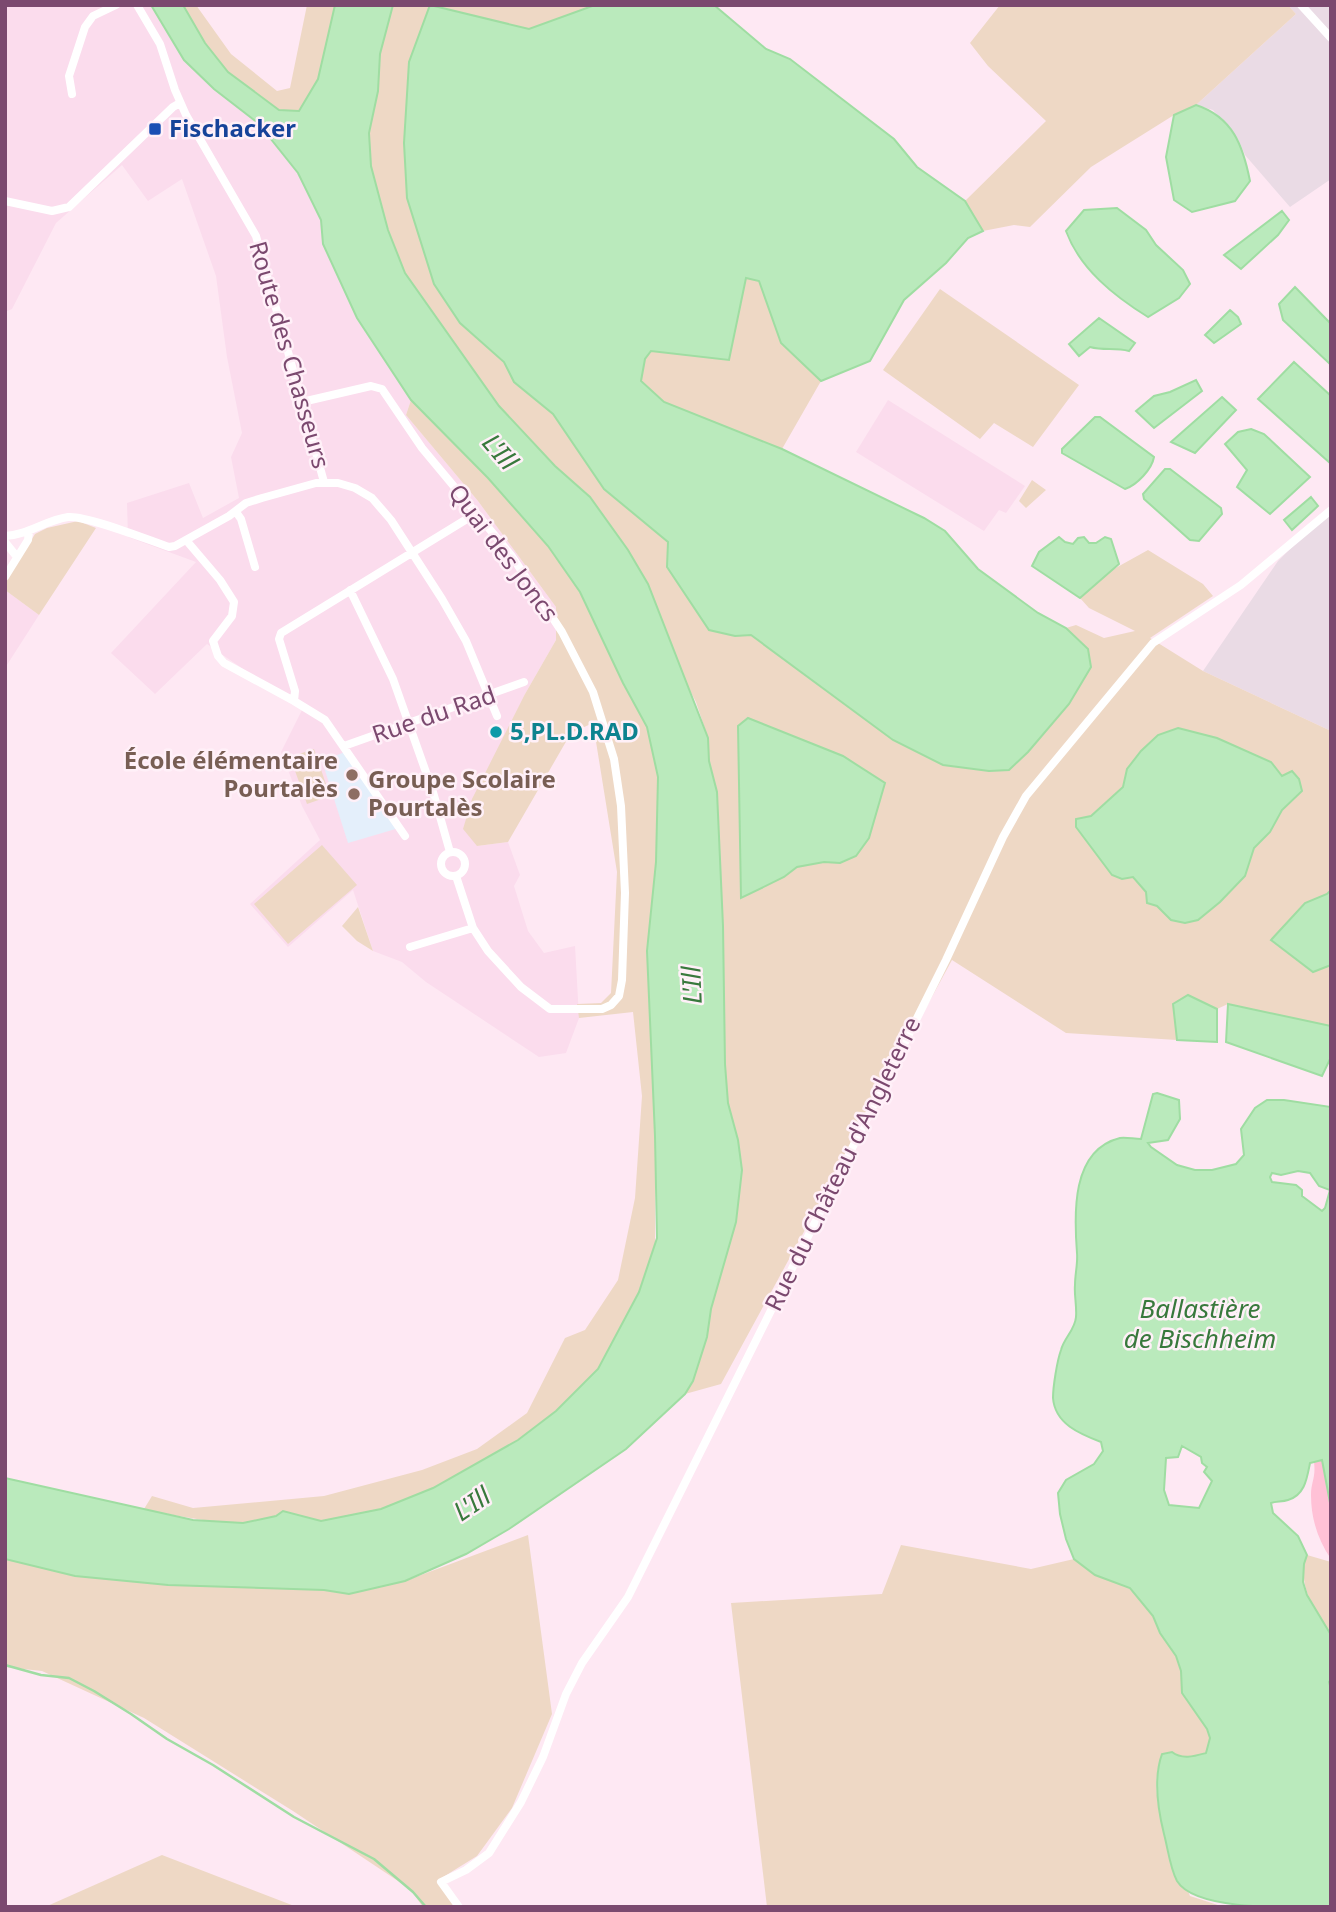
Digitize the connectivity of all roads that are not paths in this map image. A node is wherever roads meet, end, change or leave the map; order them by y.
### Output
1 (116, 5) edge
2 (138, 5) edge
3 (1301, 5) edge
4 (1331, 38) edge
5 (72, 94) dead end
6 (180, 103) junction
7 (5, 201) edge
8 (302, 402) junction
9 (324, 482) junction
10 (1331, 510) edge
11 (236, 512) junction
12 (475, 514) junction
13 (29, 532) junction
14 (5, 536) edge
15 (186, 541) junction
16 (5, 542) edge
17 (412, 552) junction
18 (17, 557) junction
19 (256, 567) dead end
20 (5, 577) edge
21 (350, 590) junction
22 (524, 682) dead end
23 (490, 696) junction
24 (294, 701) junction
25 (497, 716) dead end
26 (409, 724) junction
27 (344, 746) junction
28 (405, 836) dead end
29 (450, 852) junction
30 (456, 876) junction
31 (473, 928) junction
32 (410, 947) dead end
33 (459, 1907) edge

1 - 5 street
2 - 6 street, Route des Chasseurs
3 - 4 street
6 - 7 street
6 - 8 street, Route des Chasseurs
8 - 9 street, Route des Chasseurs
8 - 12 street, Quai des Joncs
9 - 11 street
9 - 17 street
10 - 33 street, Rue du Château d'Angleterre
11 - 15 street
11 - 19 street
12 - 17 street
12 - 31 street, Quai des Joncs
13 - 14 street
13 - 15 street
13 - 18 street
15 - 24 street
16 - 18 street
17 - 21 street
17 - 23 street
18 - 20 street
21 - 24 street
21 - 26 street
22 - 23 street, Rue du Rad
23 - 25 street
23 - 26 street, Rue du Rad
24 - 27 street
26 - 27 street, Rue du Rad
26 - 29 street
27 - 28 street
29 - 30 street
29 - 30 street
30 - 31 street
31 - 32 street

